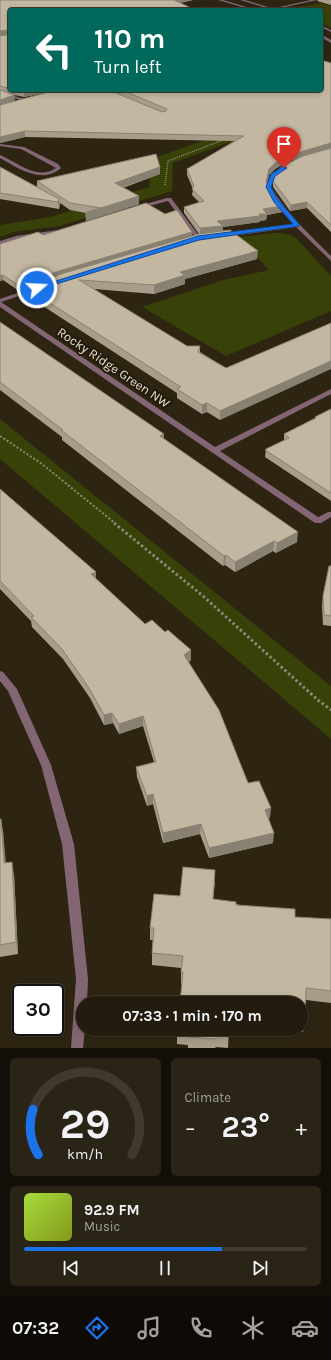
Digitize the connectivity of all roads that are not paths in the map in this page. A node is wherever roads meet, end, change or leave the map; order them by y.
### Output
1 (220, 0) edge
2 (242, 0) edge
3 (315, 0) edge
4 (248, 8) edge
5 (268, 8) edge
6 (282, 8) edge
7 (0, 93) edge
8 (32, 98) edge
9 (24, 100) junction
10 (18, 102) edge
11 (0, 145) edge
12 (0, 156) edge
13 (290, 165) edge
14 (135, 208) edge
15 (297, 225) junction
16 (63, 231) edge
17 (221, 235) edge
18 (205, 237) edge
19 (198, 238) junction
20 (190, 240) edge
21 (0, 243) edge
22 (331, 259) edge
23 (41, 287) edge
24 (0, 302) edge
25 (331, 391) edge
26 (215, 450) junction
27 (331, 514) edge
28 (0, 674) edge
29 (77, 1048) edge

1 - 4 street
2 - 5 street
3 - 6 street
7 - 9 street
8 - 9 street
9 - 10 street
11 - 12 street
13 - 15 street
14 - 19 street
15 - 17 street
15 - 22 street
16 - 21 street
18 - 19 street
19 - 20 street
23 - 24 street, Rocky Ridge Green NW
24 - 26 street, Rocky Ridge Green NW
25 - 26 street
26 - 27 street, Rocky Ridge Green NW
28 - 29 street

